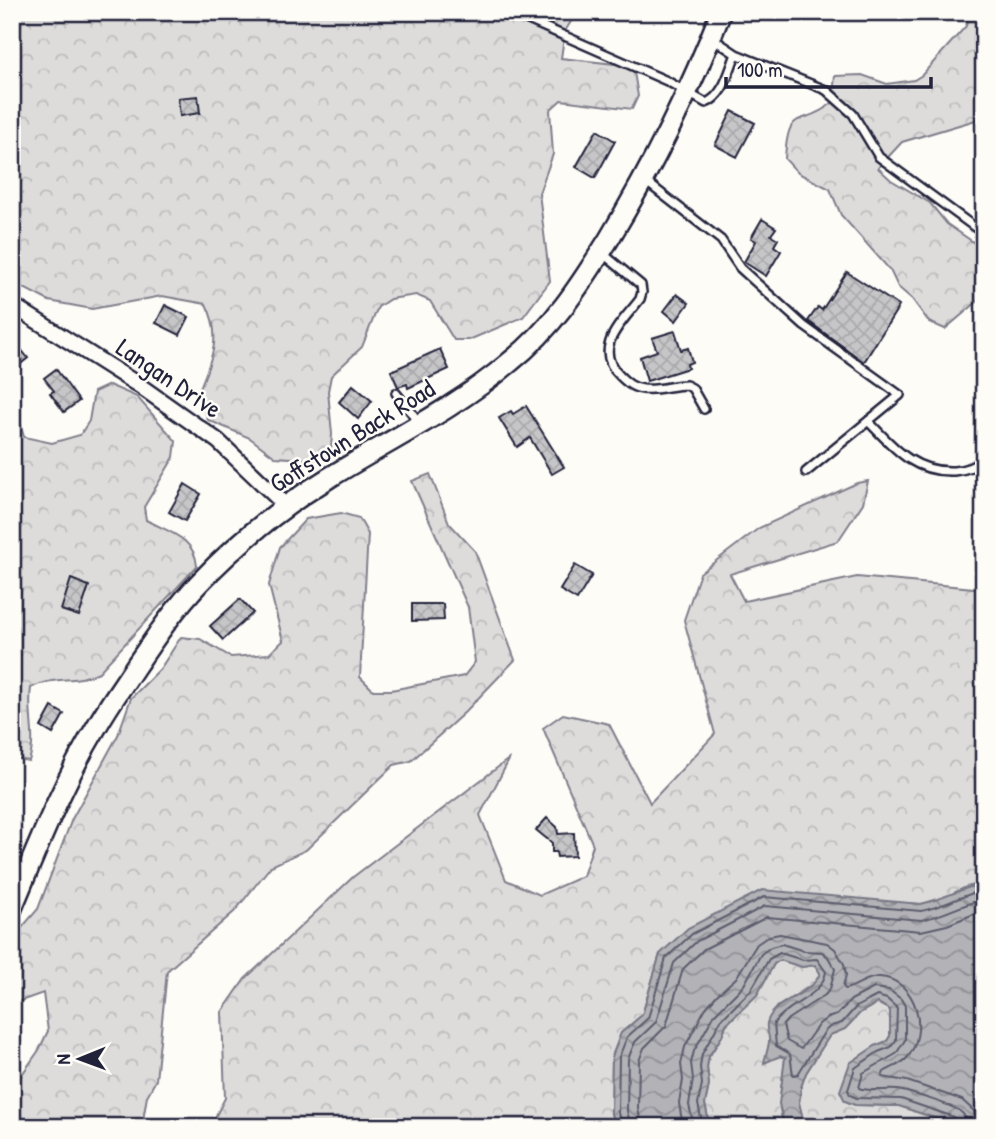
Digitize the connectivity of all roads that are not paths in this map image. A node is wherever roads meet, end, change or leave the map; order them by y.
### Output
1 (510, 12) edge
2 (721, 12) edge
3 (711, 38) junction
4 (736, 54) junction
5 (687, 93) junction
6 (643, 179) junction
7 (984, 234) edge
8 (601, 252) junction
9 (12, 305) edge
10 (396, 393) dead end
11 (704, 409) dead end
12 (868, 421) junction
13 (420, 424) junction
14 (984, 459) edge
15 (806, 472) dead end
16 (286, 506) junction
17 (12, 908) edge

1 - 5 lane
2 - 3 main road, Goffstown Back Road
3 - 4 lane
3 - 5 main road, Goffstown Back Road
4 - 5 lane
4 - 7 lane
5 - 6 main road, Goffstown Back Road
6 - 8 main road, Goffstown Back Road
6 - 12 lane
8 - 11 lane
8 - 13 main road, Goffstown Back Road
9 - 16 street, Langan Drive
10 - 13 lane
12 - 14 lane
12 - 15 lane
13 - 16 main road, Goffstown Back Road
16 - 17 main road, Goffstown Back Road

